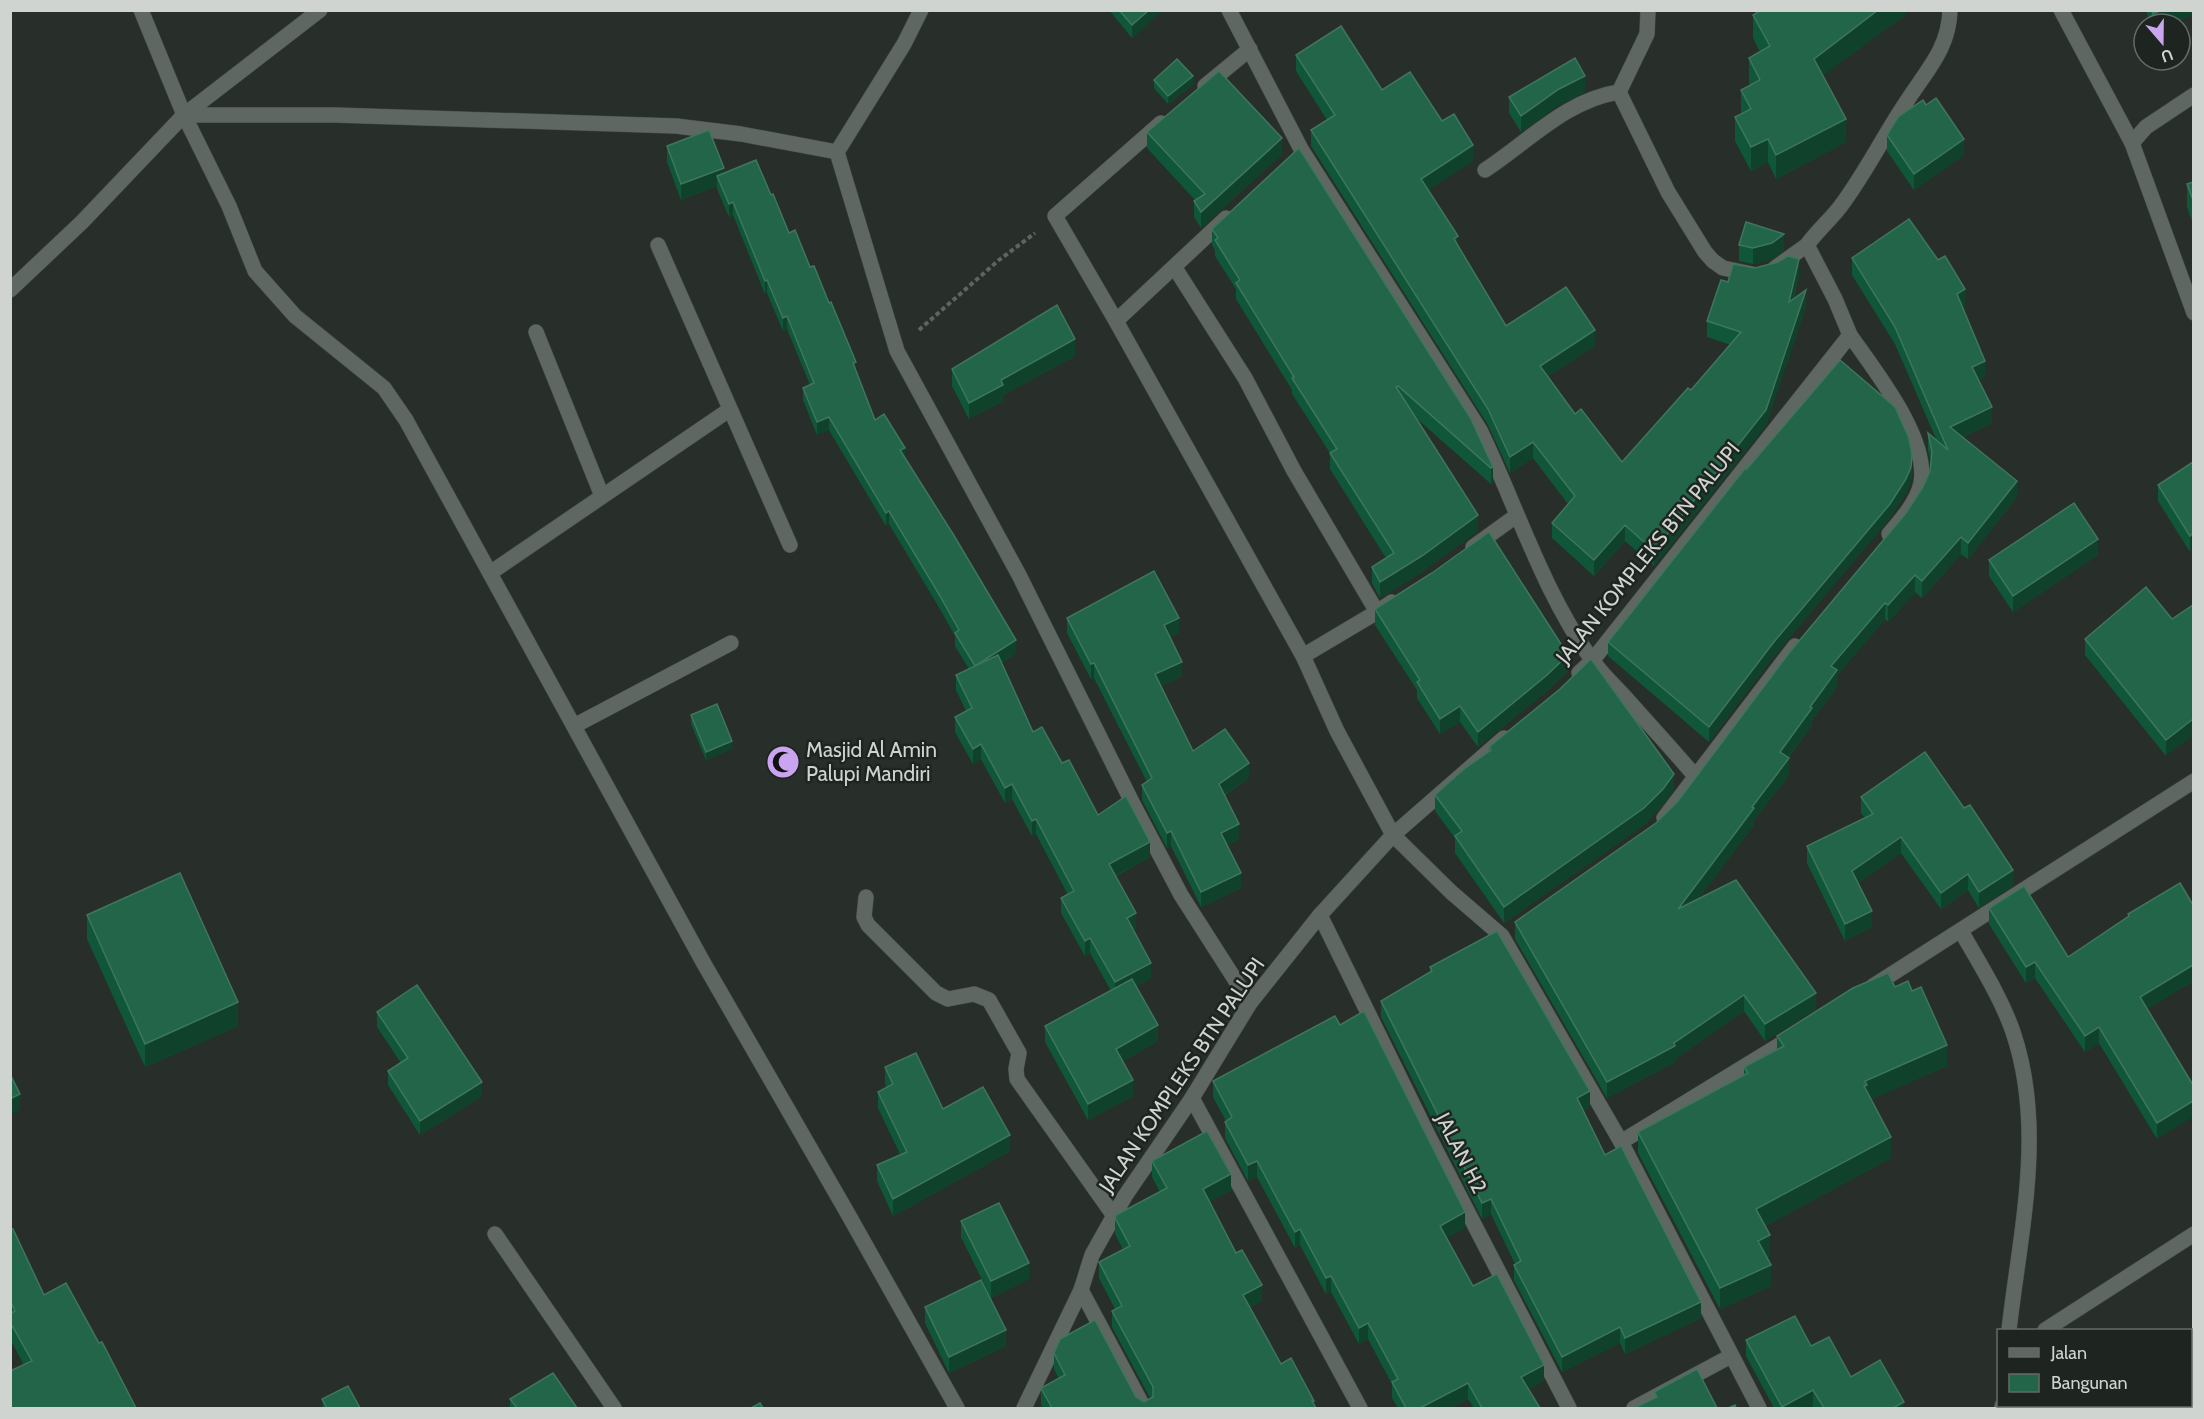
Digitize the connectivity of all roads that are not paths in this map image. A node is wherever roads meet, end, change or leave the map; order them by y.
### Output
1 (141, 10) edge
2 (320, 10) edge
3 (921, 10) edge
4 (1229, 10) edge
5 (1648, 10) edge
6 (1950, 10) edge
7 (2061, 10) edge
8 (1250, 49) junction
9 (1619, 92) junction
10 (1197, 93) edge
11 (2193, 95) edge
12 (184, 115) junction
13 (1171, 115) edge
14 (2132, 143) junction
15 (837, 152) junction
16 (1485, 170) dead end
17 (1237, 207) edge
18 (658, 245) dead end
19 (1807, 246) junction
20 (1175, 268) junction
21 (10, 290) edge
22 (2193, 313) edge
23 (1116, 321) junction
24 (536, 332) dead end
25 (1850, 335) junction
26 (729, 410) junction
27 (602, 496) junction
28 (1516, 516) junction
29 (1882, 542) edge
30 (790, 545) dead end
31 (1461, 556) edge
32 (490, 573) junction
33 (1407, 593) edge
34 (1377, 612) junction
35 (1801, 638) edge
36 (731, 643) dead end
37 (1303, 656) junction
38 (1592, 660) junction
39 (1569, 683) edge
40 (574, 726) junction
41 (1512, 732) edge
42 (1695, 776) junction
43 (2193, 781) edge
44 (1650, 832) edge
45 (1393, 835) junction
46 (866, 897) dead end
47 (1320, 915) junction
48 (1961, 931) junction
49 (1858, 996) edge
50 (1250, 1003) junction
51 (1808, 1027) edge
52 (1191, 1098) junction
53 (1621, 1142) junction
54 (1114, 1216) junction
55 (495, 1234) dead end
56 (2193, 1234) edge
57 (1081, 1290) junction
58 (2008, 1329) edge
59 (2047, 1329) edge
60 (1731, 1356) junction
61 (614, 1408) edge
62 (957, 1408) edge
63 (1024, 1408) edge
64 (1144, 1408) edge
65 (1360, 1408) edge
66 (1569, 1408) edge
67 (1634, 1408) edge
68 (1759, 1408) edge

1 - 12 street
2 - 12 street
3 - 15 street
4 - 8 street
5 - 9 street
6 - 19 street
7 - 14 street
8 - 10 street
8 - 28 street
9 - 16 street
9 - 19 street
11 - 14 street
12 - 15 street
12 - 21 street
12 - 32 street
13 - 23 street
14 - 22 street
15 - 50 street
17 - 20 street
18 - 26 street
19 - 25 street
20 - 23 street
20 - 34 street
23 - 37 street
24 - 27 street
25 - 29 street
25 - 38 street, JALAN KOMPLEKS BTN PALUPI
26 - 27 street
26 - 30 street
27 - 32 street
28 - 31 street
28 - 38 street
32 - 40 street
33 - 34 street
34 - 37 street
35 - 42 street
36 - 40 street
37 - 45 street
38 - 39 street, JALAN KOMPLEKS BTN PALUPI
38 - 42 street
40 - 62 street
41 - 45 street, JALAN KOMPLEKS BTN PALUPI
42 - 44 street
43 - 48 street
45 - 47 street, JALAN KOMPLEKS BTN PALUPI
45 - 53 street
46 - 54 street
47 - 50 street, JALAN KOMPLEKS BTN PALUPI
47 - 66 street, JALAN H2
48 - 49 street
48 - 58 street
50 - 52 street, JALAN KOMPLEKS BTN PALUPI
51 - 53 street
52 - 54 street, JALAN KOMPLEKS BTN PALUPI
52 - 65 street
53 - 60 street
54 - 57 street, JALAN KOMPLEKS BTN PALUPI
55 - 61 street
56 - 59 street
57 - 63 street, JALAN KOMPLEKS BTN PALUPI
57 - 64 street
60 - 67 street
60 - 68 street

